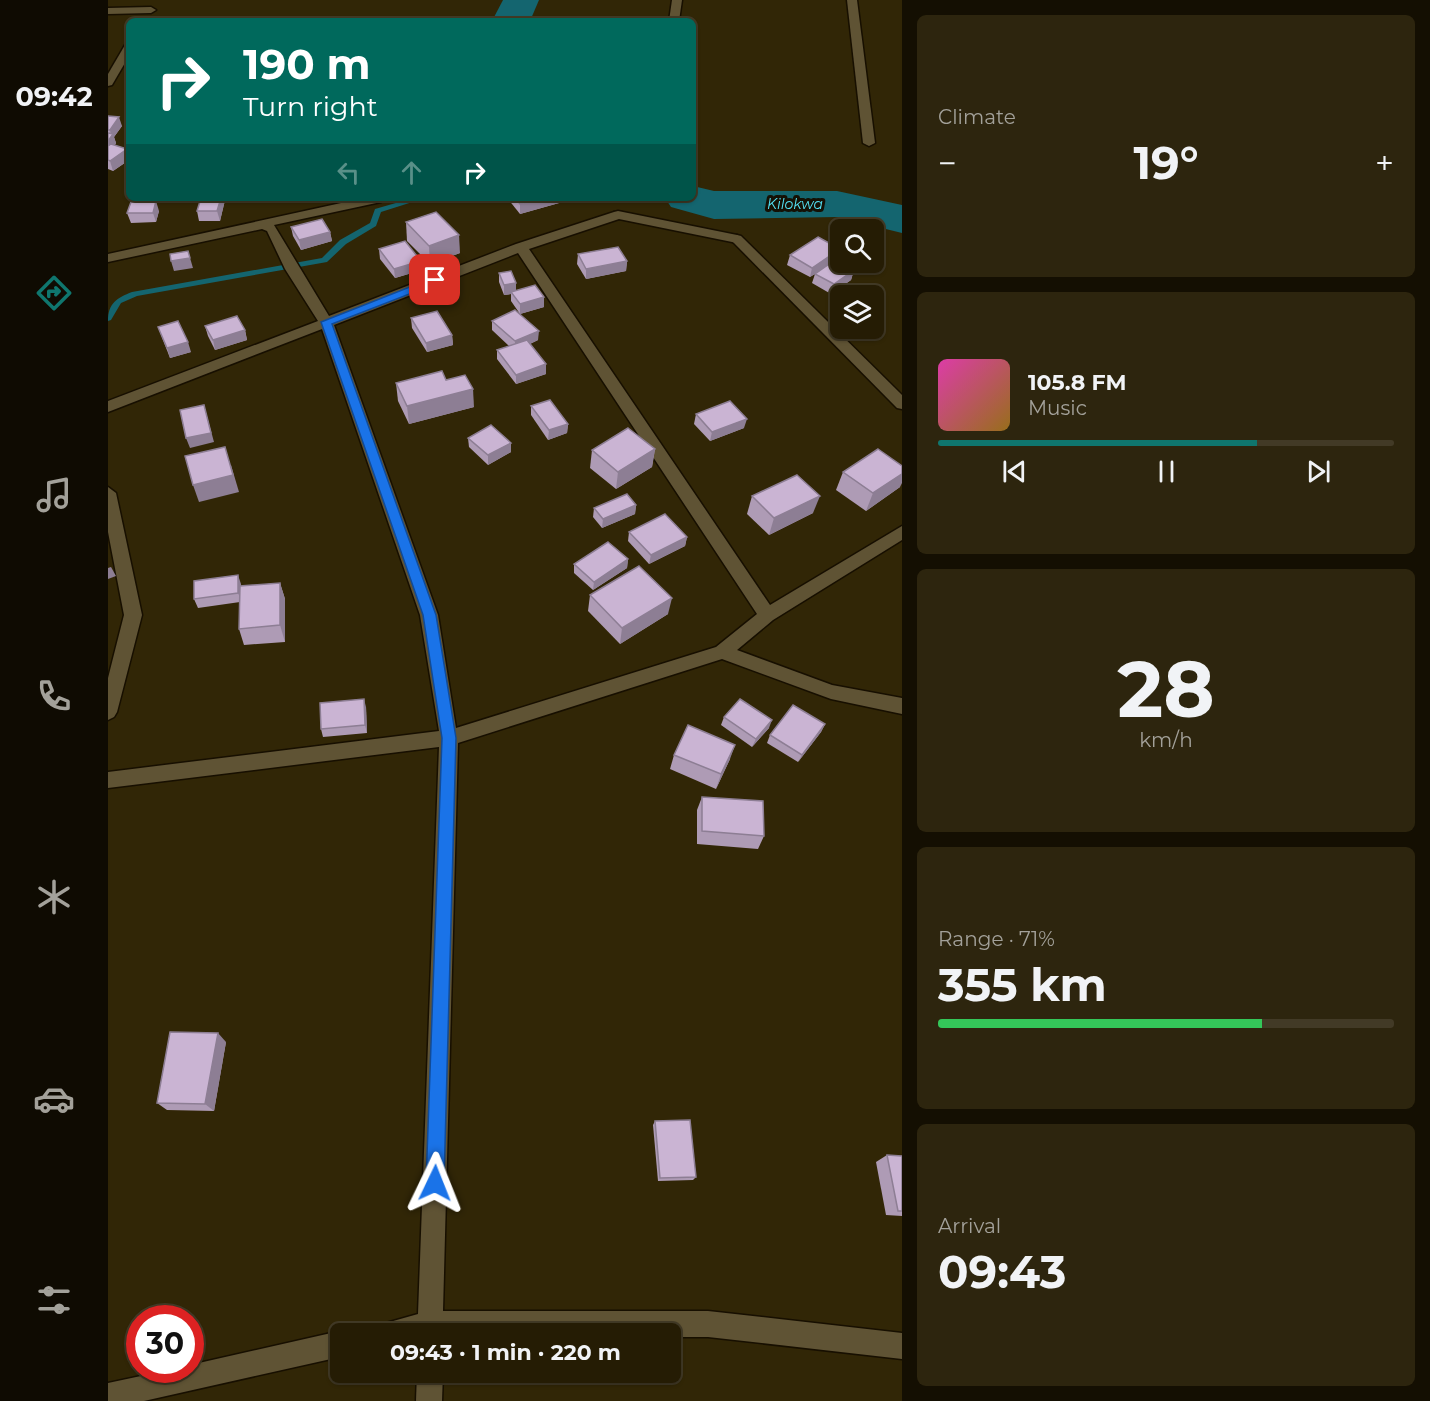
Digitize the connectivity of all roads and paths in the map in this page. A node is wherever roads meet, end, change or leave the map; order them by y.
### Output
1 (677, 0) edge
2 (852, 0) edge
3 (108, 11) edge
4 (146, 18) edge
5 (674, 18) edge
6 (126, 52) edge
7 (108, 83) edge
8 (869, 143) dead end
9 (367, 201) edge
10 (248, 227) junction
11 (521, 247) junction
12 (108, 258) edge
13 (326, 322) junction
14 (902, 404) edge
15 (108, 407) edge
16 (108, 493) edge
17 (902, 532) edge
18 (767, 615) junction
19 (722, 652) junction
20 (902, 706) edge
21 (108, 711) edge
22 (449, 738) junction
23 (108, 780) edge
24 (430, 1323) edge
25 (681, 1324) edge
26 (330, 1346) edge
27 (902, 1346) edge
28 (429, 1383) edge
29 (108, 1396) edge
30 (429, 1401) edge

1 - 5 street
2 - 8 street
3 - 4 street
6 - 7 street
9 - 10 street
10 - 12 street
10 - 13 street
11 - 13 street
11 - 14 street
11 - 18 street
13 - 15 street
13 - 22 street
16 - 21 street
17 - 18 street
18 - 19 street
19 - 20 street
19 - 22 street
22 - 23 street
22 - 24 street
25 - 27 street
26 - 29 street
28 - 30 street

